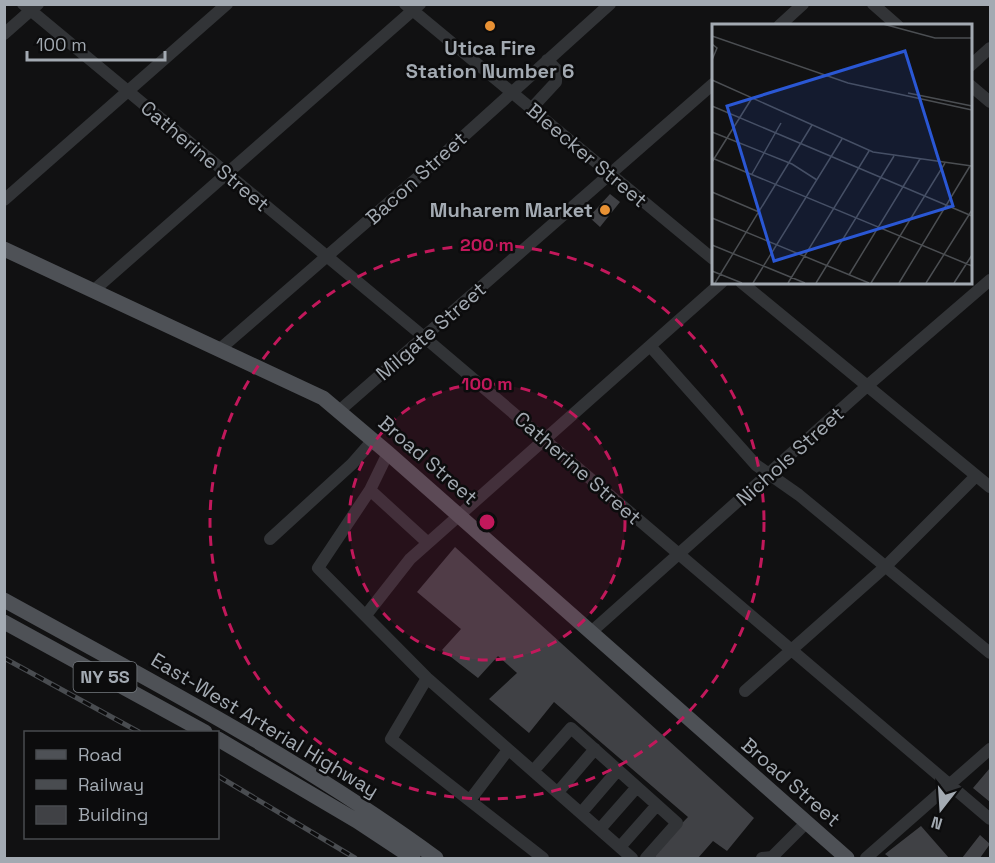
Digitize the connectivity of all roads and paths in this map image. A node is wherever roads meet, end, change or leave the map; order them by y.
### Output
1 (227, 4) edge
2 (610, 4) edge
3 (803, 4) edge
4 (873, 4) edge
5 (31, 7) edge
6 (412, 7) edge
7 (781, 24) edge
8 (896, 24) edge
9 (4, 34) edge
10 (990, 48) edge
11 (547, 60) junction
12 (971, 64) edge
13 (712, 85) edge
14 (971, 87) edge
15 (128, 92) junction
16 (511, 92) junction
17 (990, 102) edge
18 (531, 109) junction
19 (609, 173) junction
20 (228, 175) junction
21 (4, 200) edge
22 (4, 249) edge
23 (326, 256) junction
24 (712, 258) edge
25 (990, 280) edge
26 (720, 284) edge
27 (743, 284) edge
28 (93, 291) junction
29 (424, 337) junction
30 (650, 345) junction
31 (220, 349) junction
32 (867, 386) junction
33 (339, 411) junction
34 (545, 439) junction
35 (373, 440) junction
36 (388, 453) junction
37 (769, 475) junction
38 (976, 476) junction
39 (990, 488) edge
40 (370, 490) junction
41 (458, 514) junction
42 (270, 538) dead end
43 (428, 543) junction
44 (679, 555) junction
45 (885, 567) junction
46 (4, 600) edge
47 (366, 615) junction
48 (4, 622) edge
49 (590, 633) junction
50 (792, 651) junction
51 (990, 653) edge
52 (428, 678) junction
53 (745, 691) dead end
54 (203, 731) edge
55 (219, 741) edge
56 (595, 749) junction
57 (990, 749) edge
58 (508, 750) junction
59 (534, 770) junction
60 (618, 770) junction
61 (950, 785) junction
62 (637, 787) junction
63 (558, 792) junction
64 (470, 800) junction
65 (657, 805) junction
66 (581, 813) junction
67 (990, 819) edge
68 (806, 823) junction
69 (600, 830) junction
70 (620, 847) junction
71 (413, 858) edge
72 (436, 858) edge
73 (543, 858) edge
74 (632, 858) edge
75 (646, 858) edge
76 (762, 858) edge
77 (847, 858) edge
78 (866, 858) edge

1 - 15 street
2 - 11 street, Bacon Street
3 - 7 street
4 - 8 street
5 - 9 street
5 - 15 street, Catherine Street
6 - 16 street, Bleecker Street
6 - 20 street
10 - 12 street
11 - 16 street, Bacon Street
11 - 18 street
13 - 19 street, Milgate Street
14 - 17 street
15 - 20 street, Catherine Street
15 - 21 street
16 - 18 street, Bleecker Street
16 - 23 street, Bacon Street
18 - 19 street, Bleecker Street
19 - 24 street, Bleecker Street
19 - 29 street, Milgate Street
20 - 23 street, Catherine Street
20 - 28 street
22 - 28 main road, Broad Street
23 - 29 street, Catherine Street
23 - 31 street, Bacon Street
25 - 32 street, Nichols Street
26 - 30 street
27 - 32 street
28 - 31 main road, Broad Street
29 - 33 street, Milgate Street
29 - 34 street, Catherine Street
30 - 34 street
30 - 37 street
31 - 33 main road, Broad Street
32 - 37 street, Nichols Street
32 - 38 street
33 - 35 main road, Broad Street
34 - 41 street
34 - 44 street, Catherine Street
35 - 36 main road, Broad Street
35 - 42 street
36 - 40 street
36 - 41 main road, Broad Street
37 - 44 street, Nichols Street
37 - 45 street
38 - 39 street
38 - 45 street
40 - 43 street
40 - 47 street
41 - 43 street
41 - 49 main road, Broad Street
43 - 47 street
44 - 49 street, Nichols Street
44 - 50 street, Catherine Street
45 - 50 street
45 - 51 street
46 - 72 main road, East-West Arterial Highway / NY 5S
47 - 52 street
48 - 54 main road, East-West Arterial Highway / NY 5S
49 - 68 main road, Broad Street
50 - 53 street
50 - 61 street, Catherine Street
52 - 58 street
52 - 64 street
55 - 71 main road, East-West Arterial Highway
56 - 59 street
56 - 60 street
56 - 63 street
57 - 61 street
58 - 59 street
58 - 64 street
59 - 63 street
60 - 62 street
60 - 66 street
61 - 67 street, Catherine Street
61 - 78 street
62 - 65 street
62 - 69 street
63 - 66 street
64 - 73 street
65 - 70 street
65 - 75 street
66 - 69 street
68 - 76 street
68 - 77 main road, Broad Street
69 - 70 street
70 - 74 street

